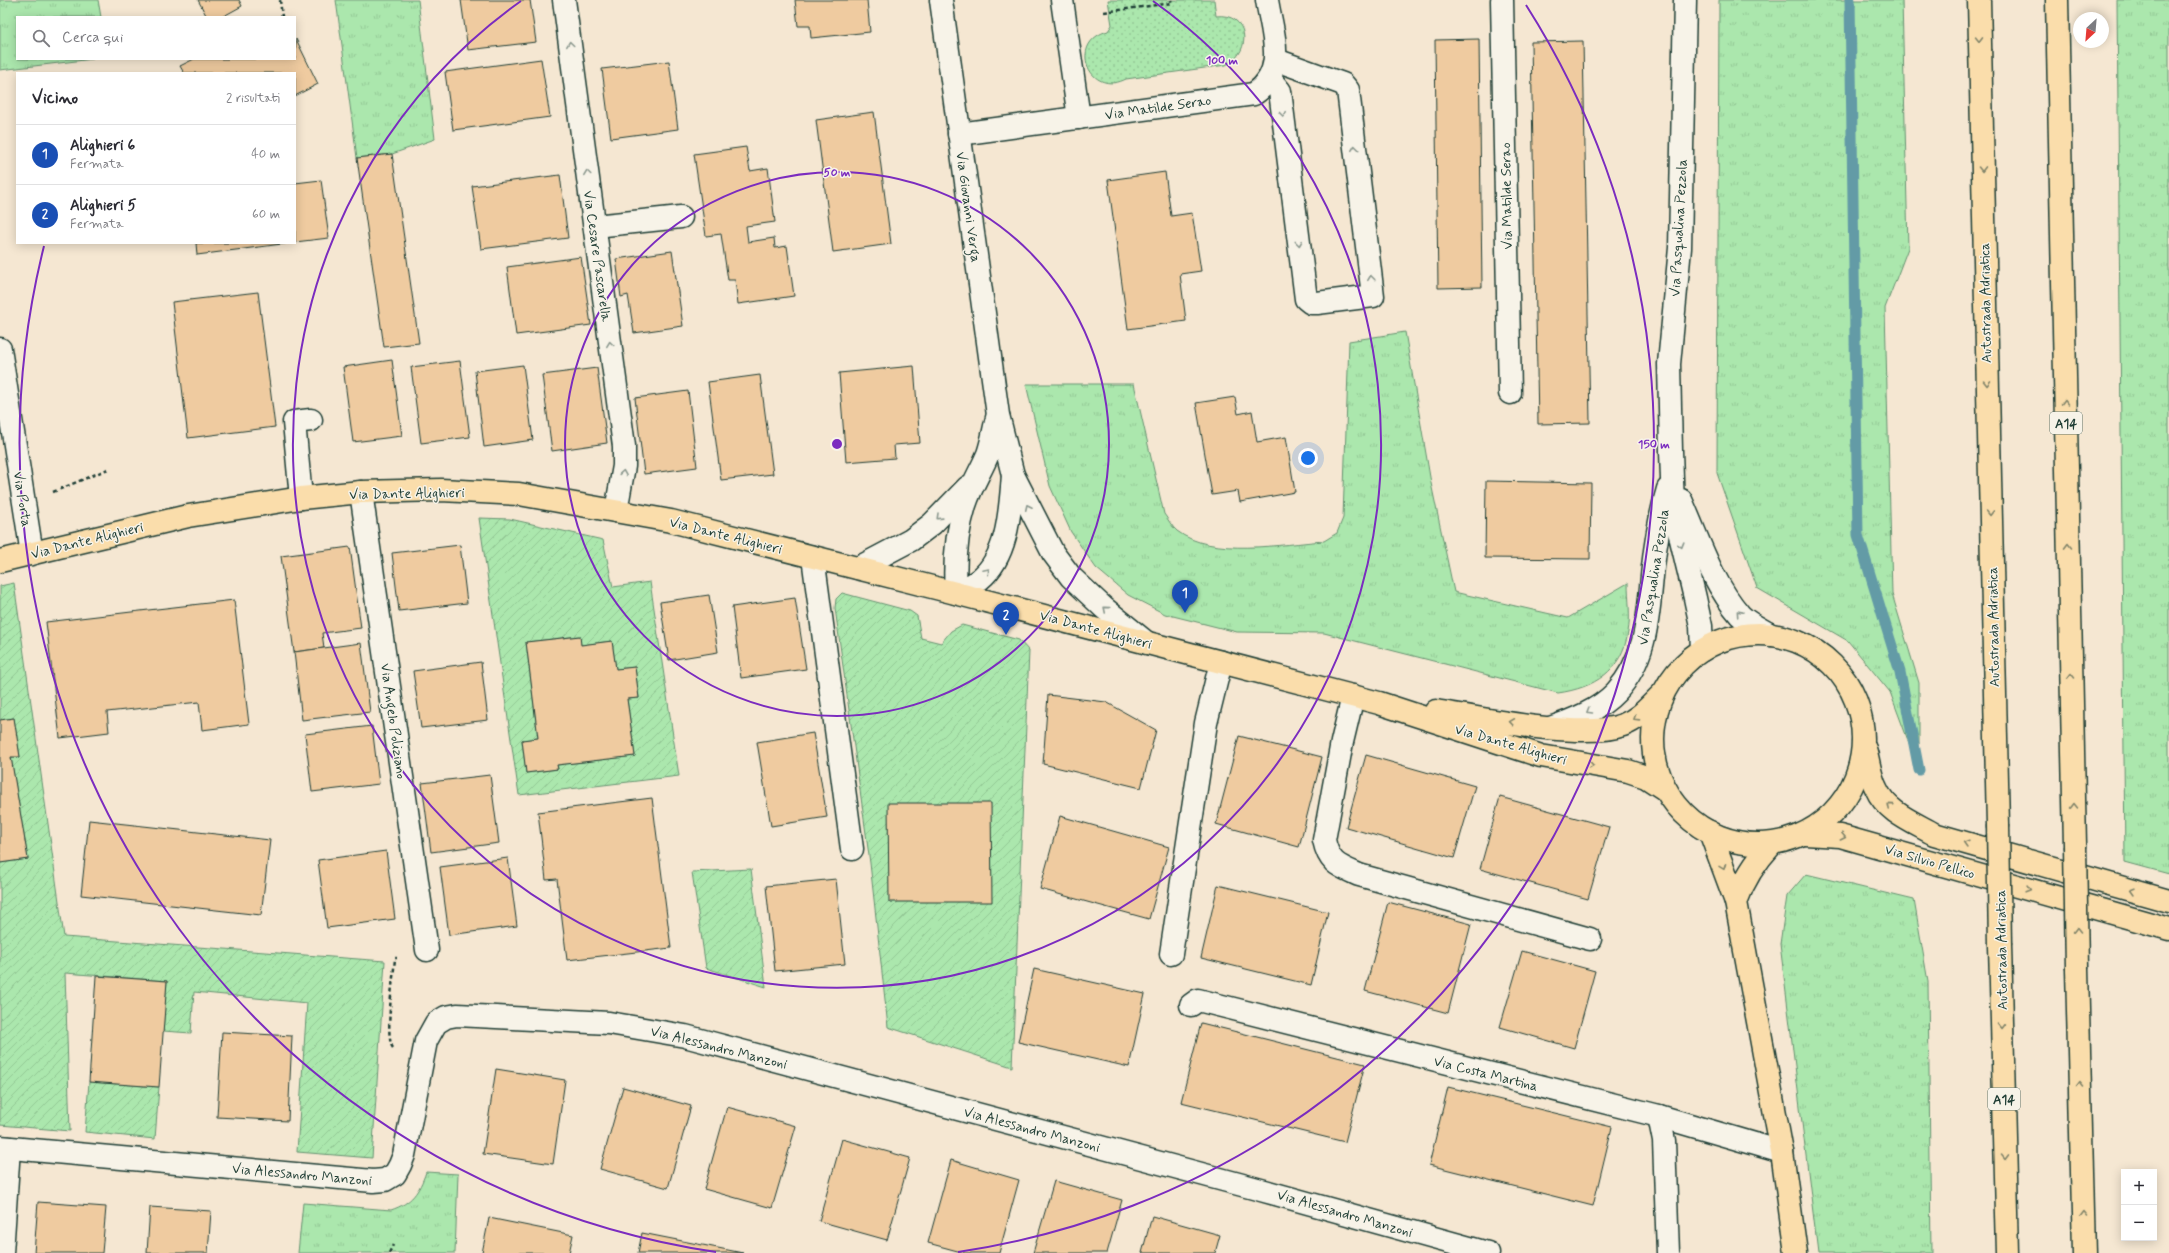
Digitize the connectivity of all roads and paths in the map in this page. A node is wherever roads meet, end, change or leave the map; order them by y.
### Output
1 (280, 0) edge
2 (564, 0) edge
3 (941, 0) edge
4 (1062, 0) edge
5 (1171, 0) edge
6 (1267, 0) edge
7 (1502, 0) edge
8 (1685, 0) edge
9 (1979, 0) edge
10 (2056, 0) edge
11 (1104, 12) dead end
12 (282, 16) edge
13 (1273, 70) junction
14 (1079, 118) junction
15 (959, 134) junction
16 (681, 217) dead end
17 (595, 226) junction
18 (0, 349) edge
19 (1510, 393) dead end
20 (998, 415) junction
21 (311, 420) dead end
22 (108, 469) dead end
23 (1013, 474) junction
24 (975, 478) junction
25 (1672, 479) junction
26 (361, 492) junction
27 (301, 498) junction
28 (24, 504) junction
29 (616, 511) junction
30 (32, 554) junction
31 (813, 557) junction
32 (0, 561) edge
33 (858, 568) junction
34 (956, 593) junction
35 (1771, 635) junction
36 (1147, 643) junction
37 (1702, 650) junction
38 (1641, 652) joint
39 (1221, 662) junction
40 (1664, 691) junction
41 (1353, 696) junction
42 (1379, 703) junction
43 (1550, 728) junction
44 (1864, 741) junction
45 (1666, 790) junction
46 (1710, 832) junction
47 (1805, 834) junction
48 (1772, 844) junction
49 (852, 849) dead end
50 (2169, 901) edge
51 (1736, 902) junction
52 (2169, 928) edge
53 (1590, 939) dead end
54 (427, 950) dead end
55 (1171, 954) dead end
56 (395, 958) dead end
57 (391, 1003) dead end
58 (1191, 1005) dead end
59 (1658, 1116) junction
60 (4, 1147) edge
61 (1782, 1152) junction
62 (394, 1245) dead end
63 (2, 1253) edge
64 (389, 1253) edge
65 (1488, 1253) edge
66 (1668, 1253) edge
67 (1796, 1253) edge
68 (2008, 1253) edge
69 (2084, 1253) edge

1 - 12 path
17 -> 2 street, Via Cesare Pascarella
3 - 15 street, Via Giovanni Verga
4 - 14 street
5 - 11 path
6 - 13 street
7 - 19 street, Via Matilde Serao
8 - 25 street, Via Pasqualina Pezzola
9 -> 68 main road, Autostrada Adriatica / A14, bridge
69 -> 10 main road, A14, bridge
13 -> 13 street
13 - 14 street, Via Matilde Serao
14 - 15 street, Via Matilde Serao
15 - 20 street, Via Giovanni Verga
16 - 17 street
29 -> 17 street, Via Cesare Pascarella
18 - 28 street, Via Porta
20 - 23 street, Via Giovanni Verga
20 - 24 street, Via Giovanni Verga
21 - 27 street
22 - 28 path
34 -> 23 street, Via Giovanni Verga
36 -> 23 street, Via Giovanni Verga
24 -> 33 street, Via Giovanni Verga
24 - 34 street, Via Giovanni Verga
35 -> 25 street, Via Pasqualina Pezzola
25 -> 37 street, Via Pasqualina Pezzola
25 - 38 street, Via Pasqualina Pezzola
26 - 27 main road, Via Dante Alighieri
26 - 29 main road, Via Dante Alighieri
26 - 54 street, Via Angelo Poliziano
27 - 30 main road, Via Dante Alighieri
28 - 30 street, Via Porta
29 - 31 main road, Via Dante Alighieri
30 - 32 main road, Via Dante Alighieri
31 - 33 main road, Via Dante Alighieri
31 - 49 street
33 - 34 main road, Via Dante Alighieri
34 - 36 main road, Via Dante Alighieri
35 - 37 main road
35 - 44 main road
36 - 39 main road, Via Dante Alighieri
37 - 40 main road
38 -> 43 street, Via Dante Alighieri
39 - 41 main road, Via Dante Alighieri
39 - 55 street
40 -> 43 main road, Via Dante Alighieri
40 - 45 main road
41 - 42 main road, Via Dante Alighieri
41 - 53 street
43 -> 42 main road, Via Dante Alighieri
42 -> 45 main road, Via Dante Alighieri
44 - 47 main road
50 -> 44 main road, Via Silvio Pellico
45 - 46 main road
46 - 48 main road
46 -> 51 main road
47 - 48 main road
47 -> 52 main road, Via Silvio Pellico
48 - 51 main road
51 - 61 main road
56 - 57 path
58 - 59 street, Via Costa Martina
59 - 61 street, Via Costa Martina
59 - 66 street
60 - 63 street
60 - 65 street, Via Alessandro Manzoni
61 - 67 main road
62 - 64 path

